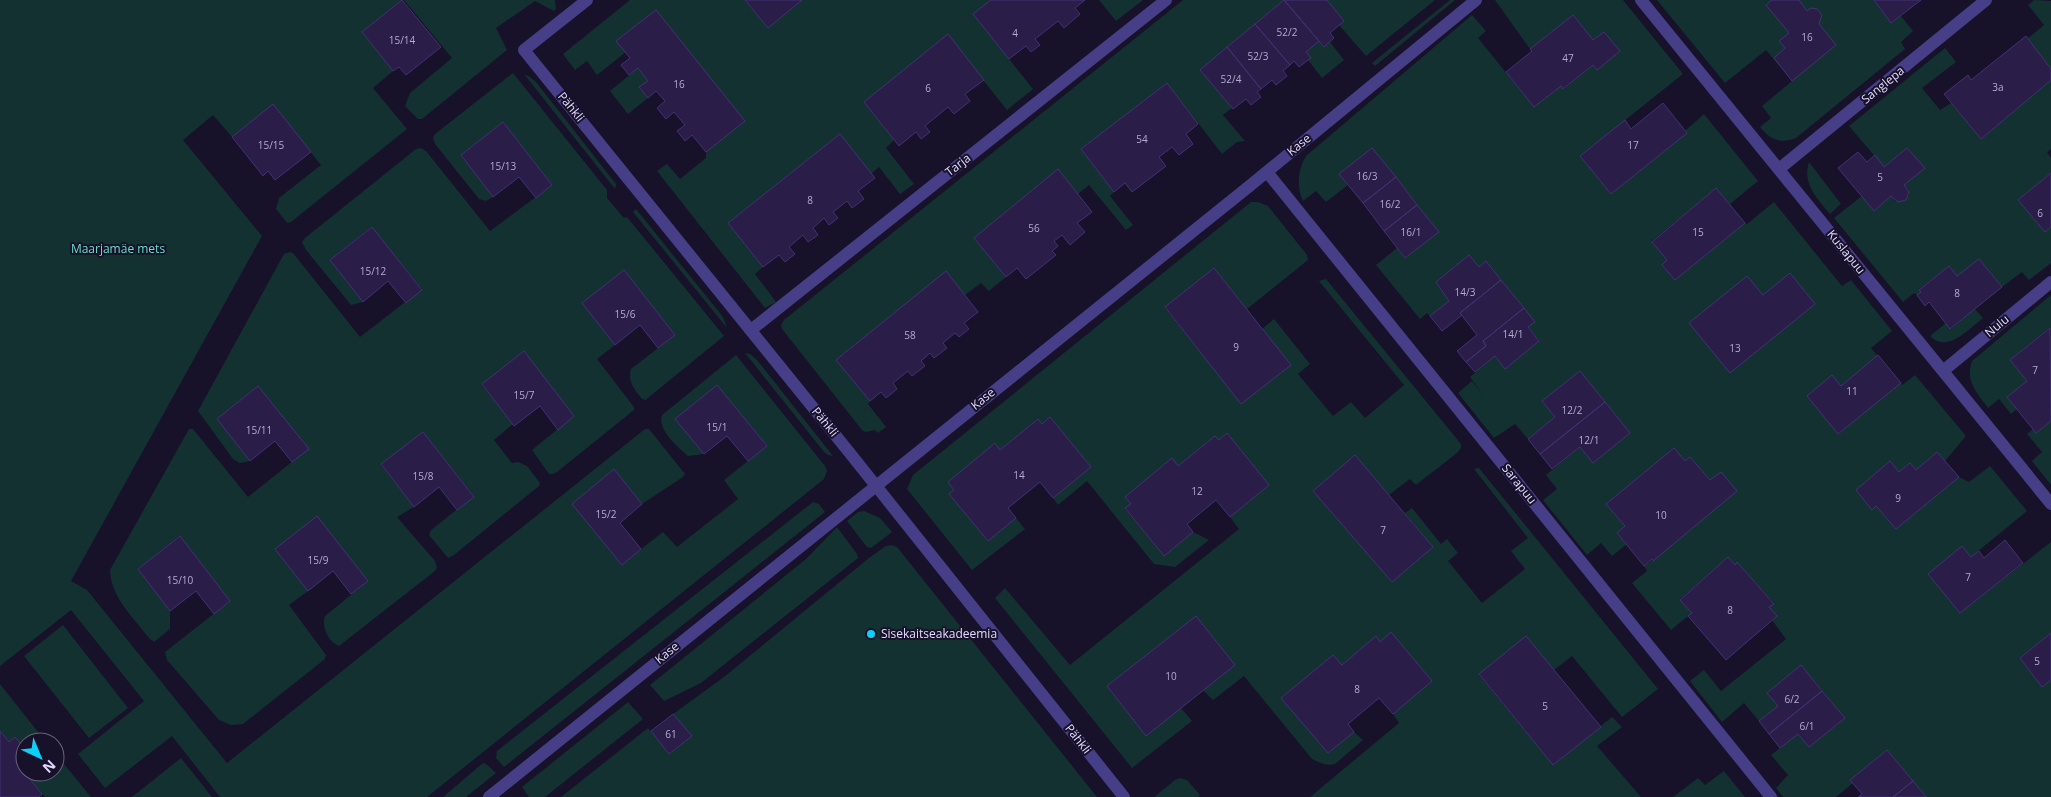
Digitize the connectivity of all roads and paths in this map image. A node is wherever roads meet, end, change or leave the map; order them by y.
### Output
1 (587, 0) edge
2 (1166, 0) edge
3 (1476, 0) edge
4 (1641, 0) edge
5 (1986, 0) edge
6 (1779, 169) junction
7 (1267, 172) junction
8 (2051, 282) edge
9 (751, 330) junction
10 (1943, 371) junction
11 (876, 485) junction
12 (2051, 504) edge
13 (489, 797) edge
14 (1124, 797) edge
15 (1771, 797) edge

1 - 9 street, Pähkli
2 - 9 street, Tarja
3 - 7 street, Kase
4 - 6 street, Kuslapuu
5 - 6 street, Sanglepa
6 - 10 street, Kuslapuu
7 - 11 street, Kase
7 - 15 street, Sarapuu
8 - 10 street, Nulu
9 - 11 street, Pähkli
10 - 12 street, Kuslapuu
11 - 13 street, Kase
11 - 14 street, Pähkli

